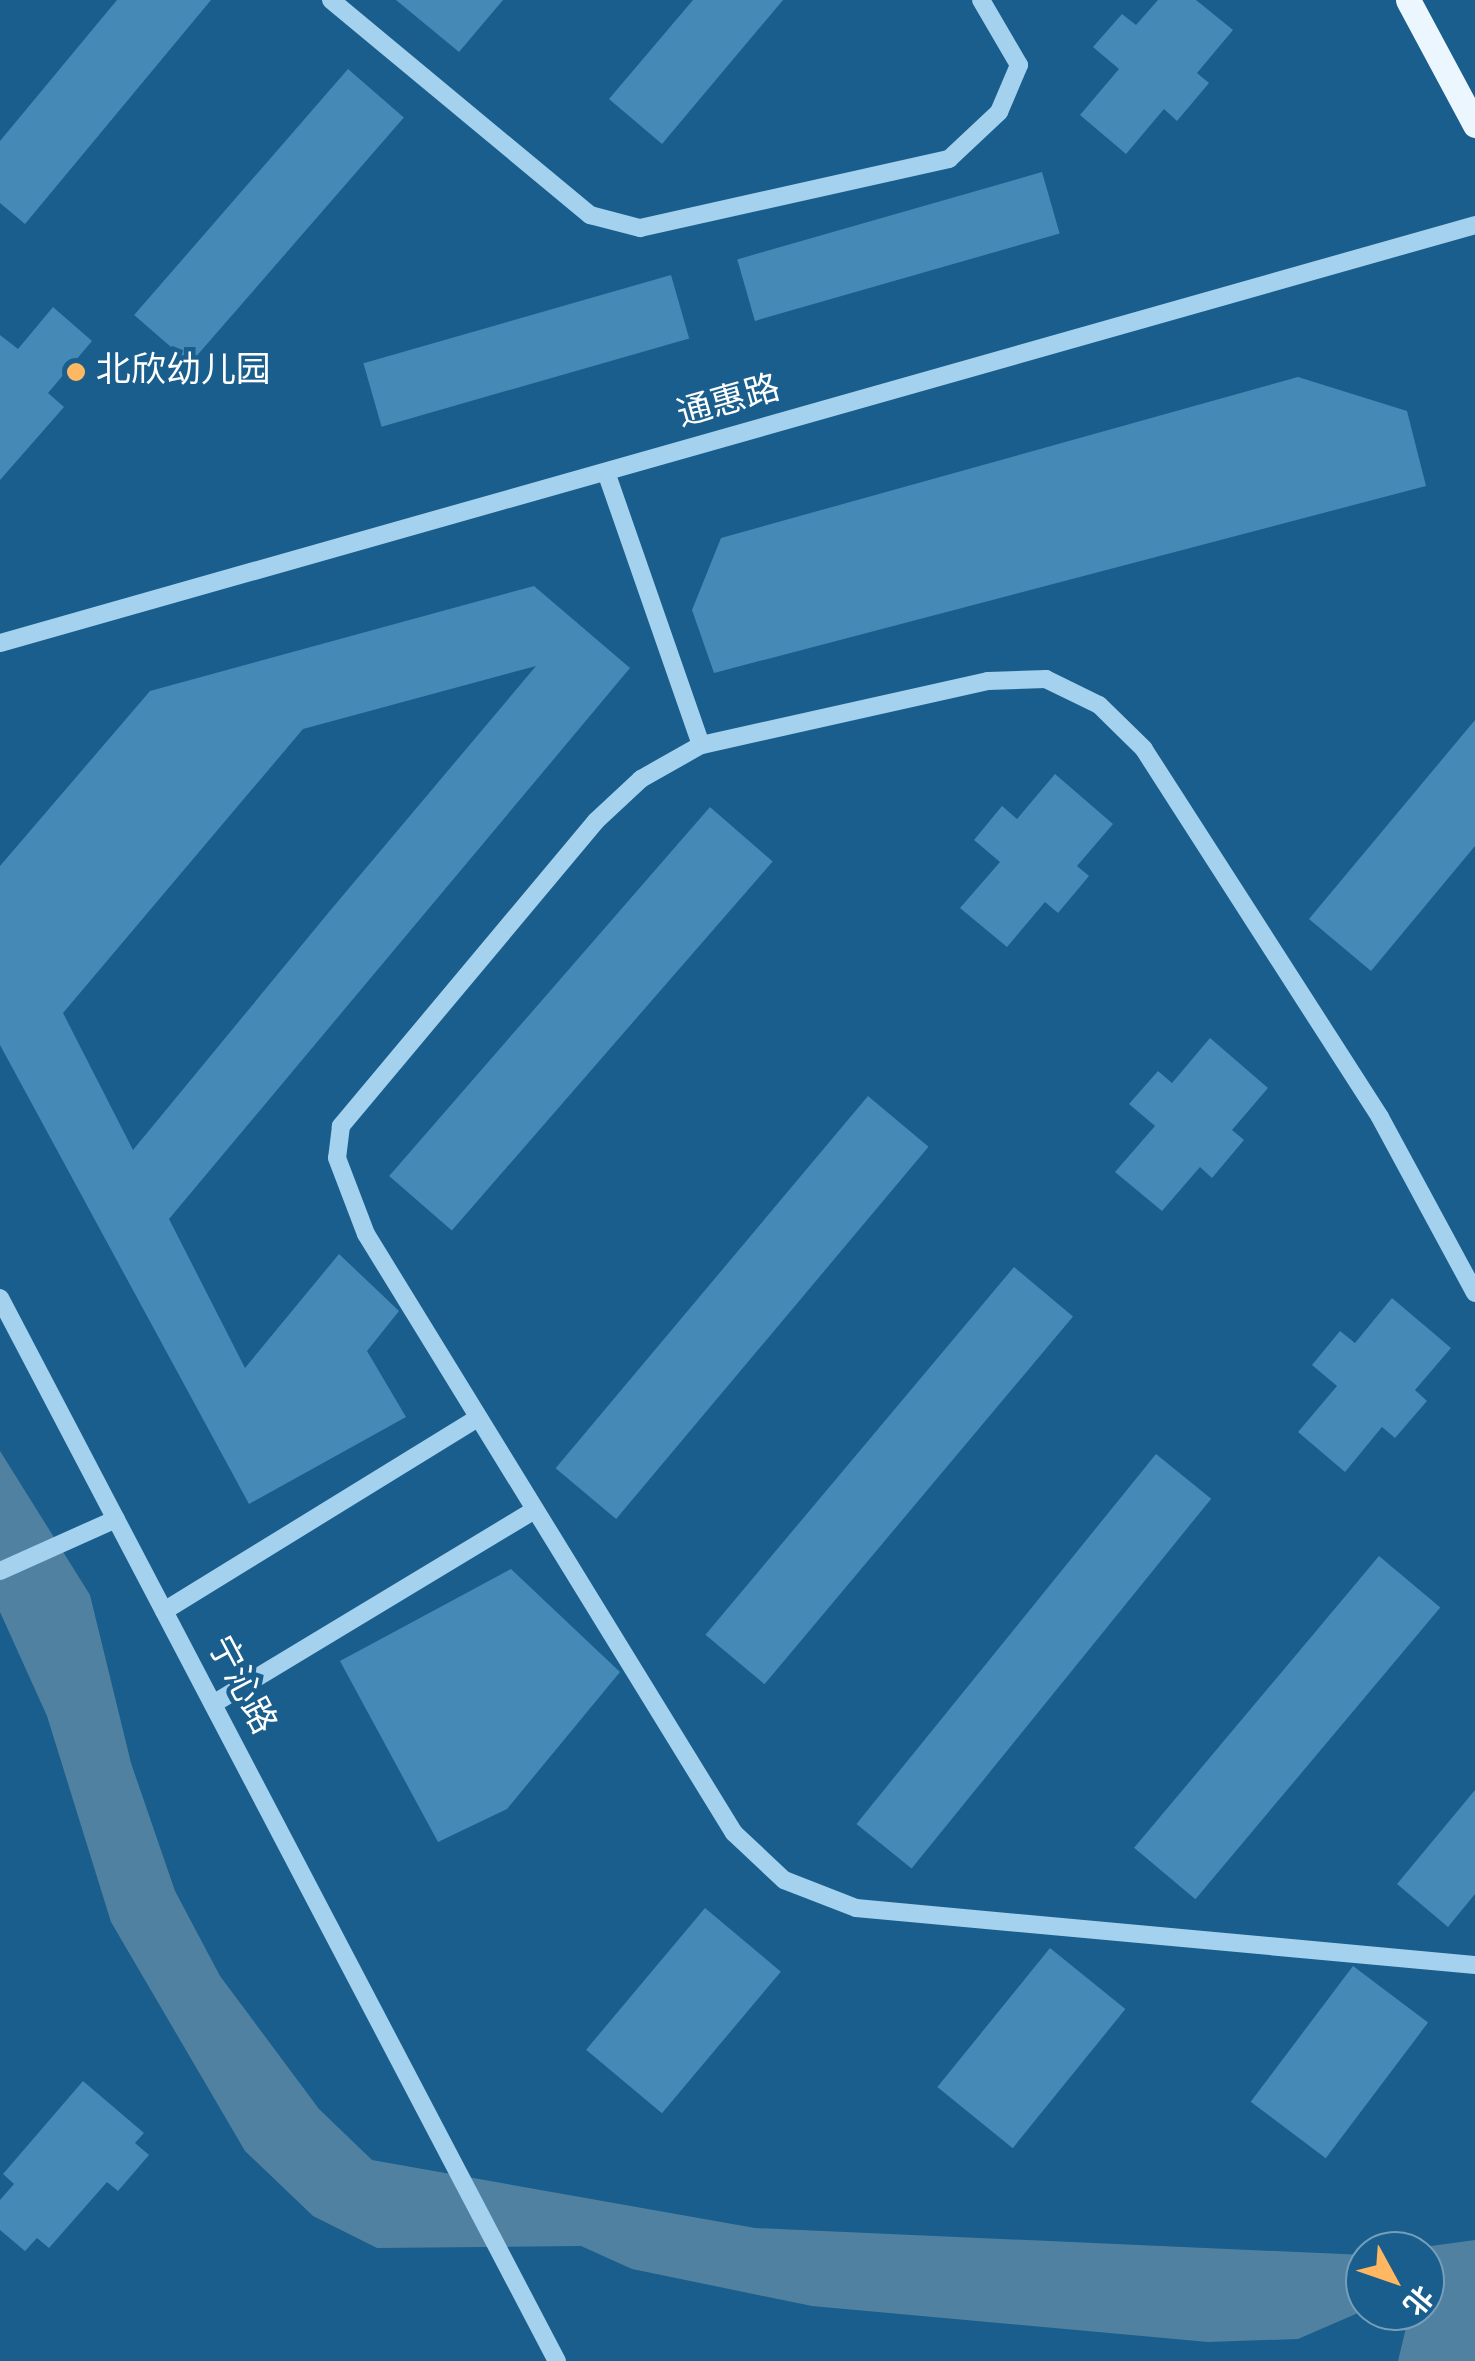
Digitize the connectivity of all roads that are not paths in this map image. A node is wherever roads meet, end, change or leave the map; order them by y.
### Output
1 (330, 0) edge
2 (981, 0) edge
3 (1408, 0) edge
4 (1475, 125) edge
5 (1475, 225) edge
6 (606, 472) junction
7 (0, 643) edge
8 (701, 745) junction
9 (1475, 1293) edge
10 (0, 1298) edge
11 (478, 1418) junction
12 (535, 1510) junction
13 (116, 1519) junction
14 (0, 1572) edge
15 (164, 1611) junction
16 (213, 1704) junction
17 (1475, 1965) edge
18 (557, 2361) edge

1 - 2 street
3 - 4 main road
5 - 6 street, 通惠路
6 - 7 street, 通惠路
6 - 8 street
8 - 9 street
8 - 11 street
10 - 13 street, 宁沁路
11 - 12 street
11 - 15 street
12 - 16 street
12 - 17 street
13 - 14 street
13 - 15 street, 宁沁路
15 - 16 street, 宁沁路
16 - 18 street, 宁沁路

